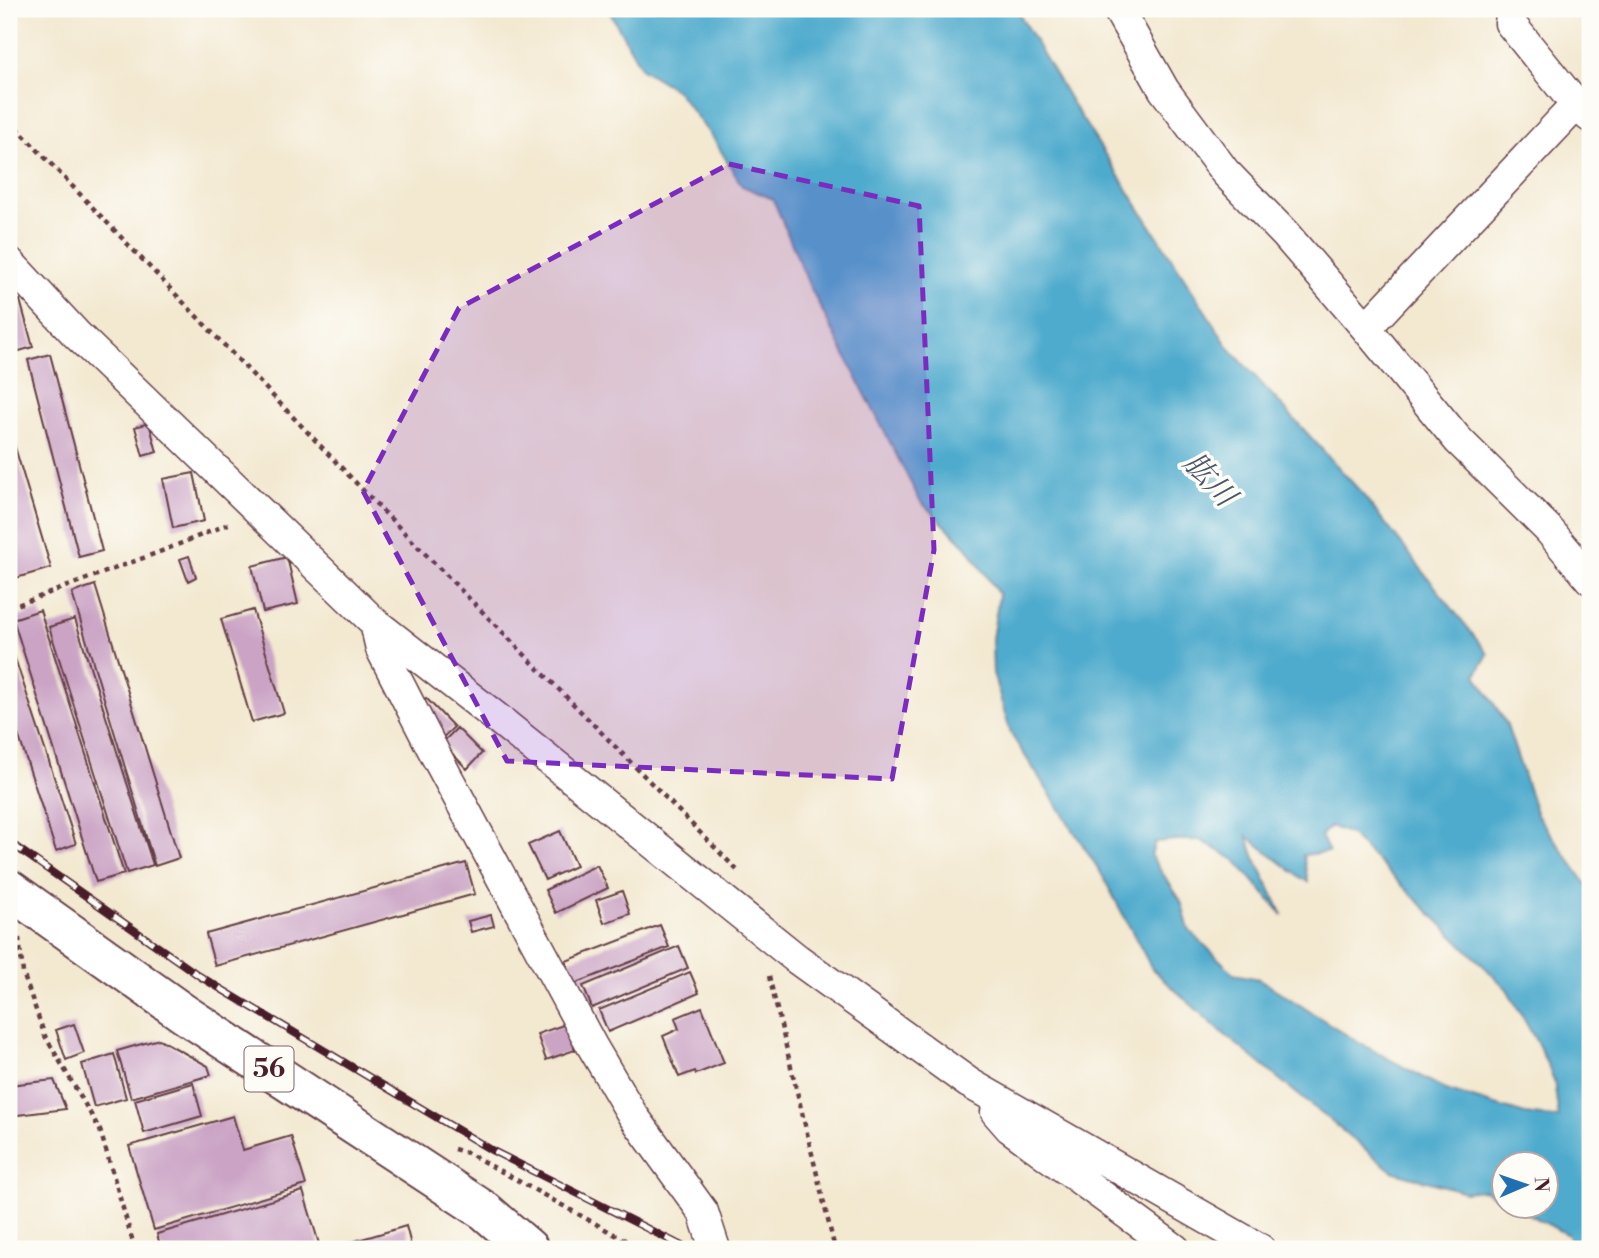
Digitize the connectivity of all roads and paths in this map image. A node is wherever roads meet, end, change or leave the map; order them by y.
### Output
1 (1118, 9) edge
2 (1512, 9) edge
3 (1583, 111) edge
4 (9, 120) edge
5 (9, 262) edge
6 (1366, 328) junction
7 (258, 512) junction
8 (1590, 579) edge
9 (9, 608) edge
10 (375, 623) junction
11 (746, 880) dead end
12 (16, 894) edge
13 (758, 927) junction
14 (970, 1083) junction
15 (413, 1164) junction
16 (135, 1249) edge
17 (529, 1249) edge
18 (641, 1249) edge
19 (715, 1249) edge
20 (835, 1249) edge
21 (1175, 1249) edge
22 (1260, 1249) edge

1 - 6 street
2 - 3 street
3 - 6 street
4 - 11 path
5 - 7 street
6 - 8 street
7 - 9 path
7 - 10 street
10 - 13 street
10 - 19 street
12 - 15 highway, 56
12 - 16 path
13 - 14 street
13 - 20 path
14 - 21 street
14 - 22 street
15 - 17 highway, 56
15 - 18 path

